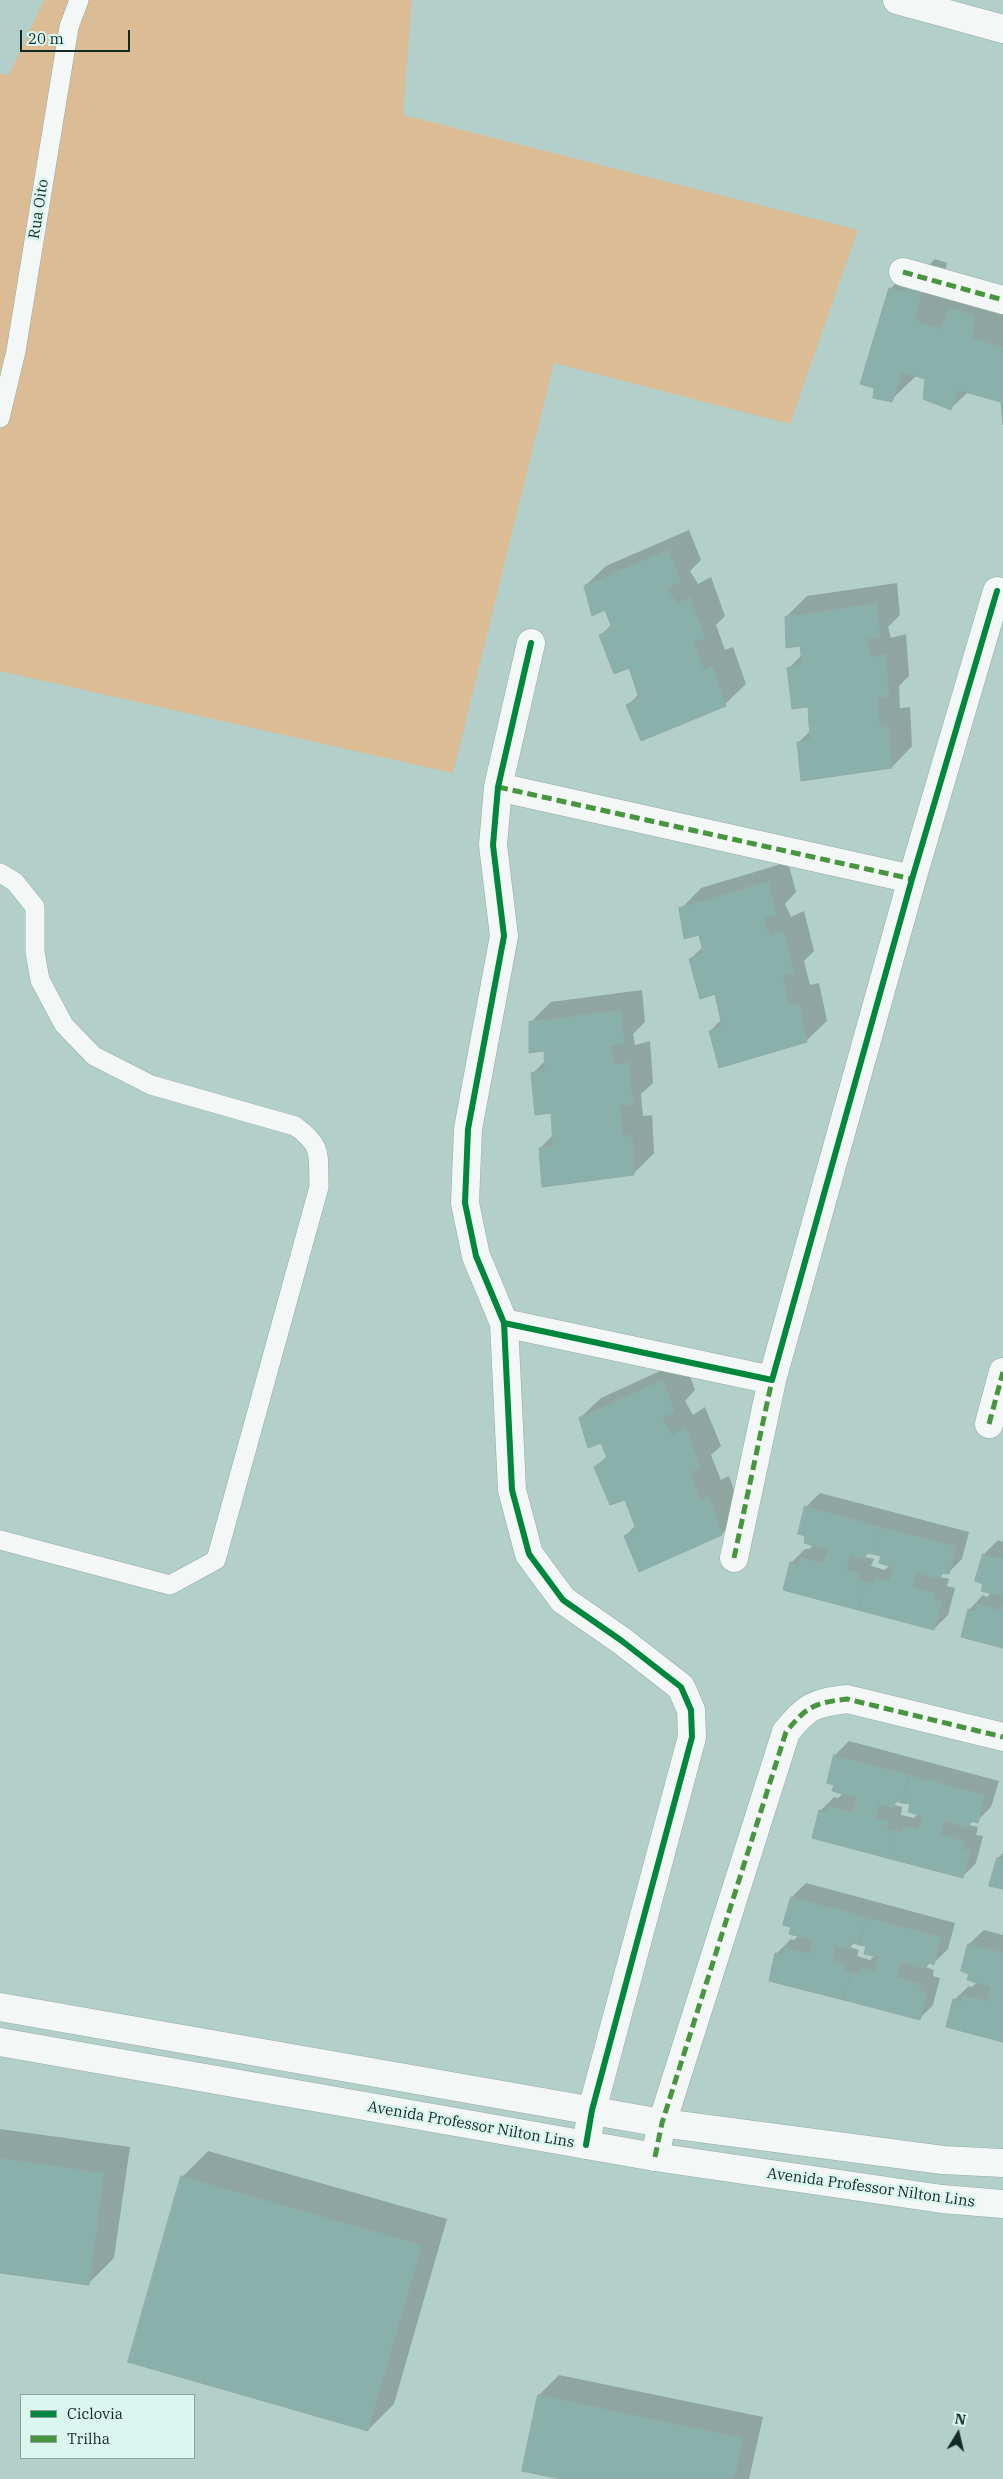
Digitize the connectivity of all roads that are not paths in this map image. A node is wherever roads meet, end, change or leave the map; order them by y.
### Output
1 (79, 0) edge
2 (897, 0) edge
3 (1003, 29) edge
4 (903, 272) dead end
5 (1003, 300) edge
6 (0, 418) edge
7 (997, 591) dead end
8 (531, 643) dead end
9 (498, 787) junction
10 (0, 873) edge
11 (912, 879) junction
12 (504, 1323) junction
13 (1003, 1372) edge
14 (772, 1380) junction
15 (989, 1424) dead end
16 (0, 1540) edge
17 (734, 1558) dead end
18 (1003, 1737) edge
19 (0, 2007) edge
20 (0, 2042) edge
21 (592, 2110) junction
22 (662, 2122) junction
23 (586, 2145) junction
24 (655, 2157) junction
25 (1003, 2163) edge
26 (1003, 2204) edge

1 - 6 lane, Rua Oito
2 - 3 street
4 - 5 street
7 - 11 street
8 - 9 street
9 - 11 street
9 - 12 street
10 - 16 lane
11 - 14 street
12 - 14 street
12 - 21 street
13 - 15 street
14 - 17 street
18 - 22 street
19 - 21 street
20 - 23 street, Avenida Professor Nilton Lins
21 - 22 street
21 - 23 street
22 - 24 street
22 - 25 street
23 - 24 street, Avenida Professor Nilton Lins
24 - 26 street, Avenida Professor Nilton Lins

